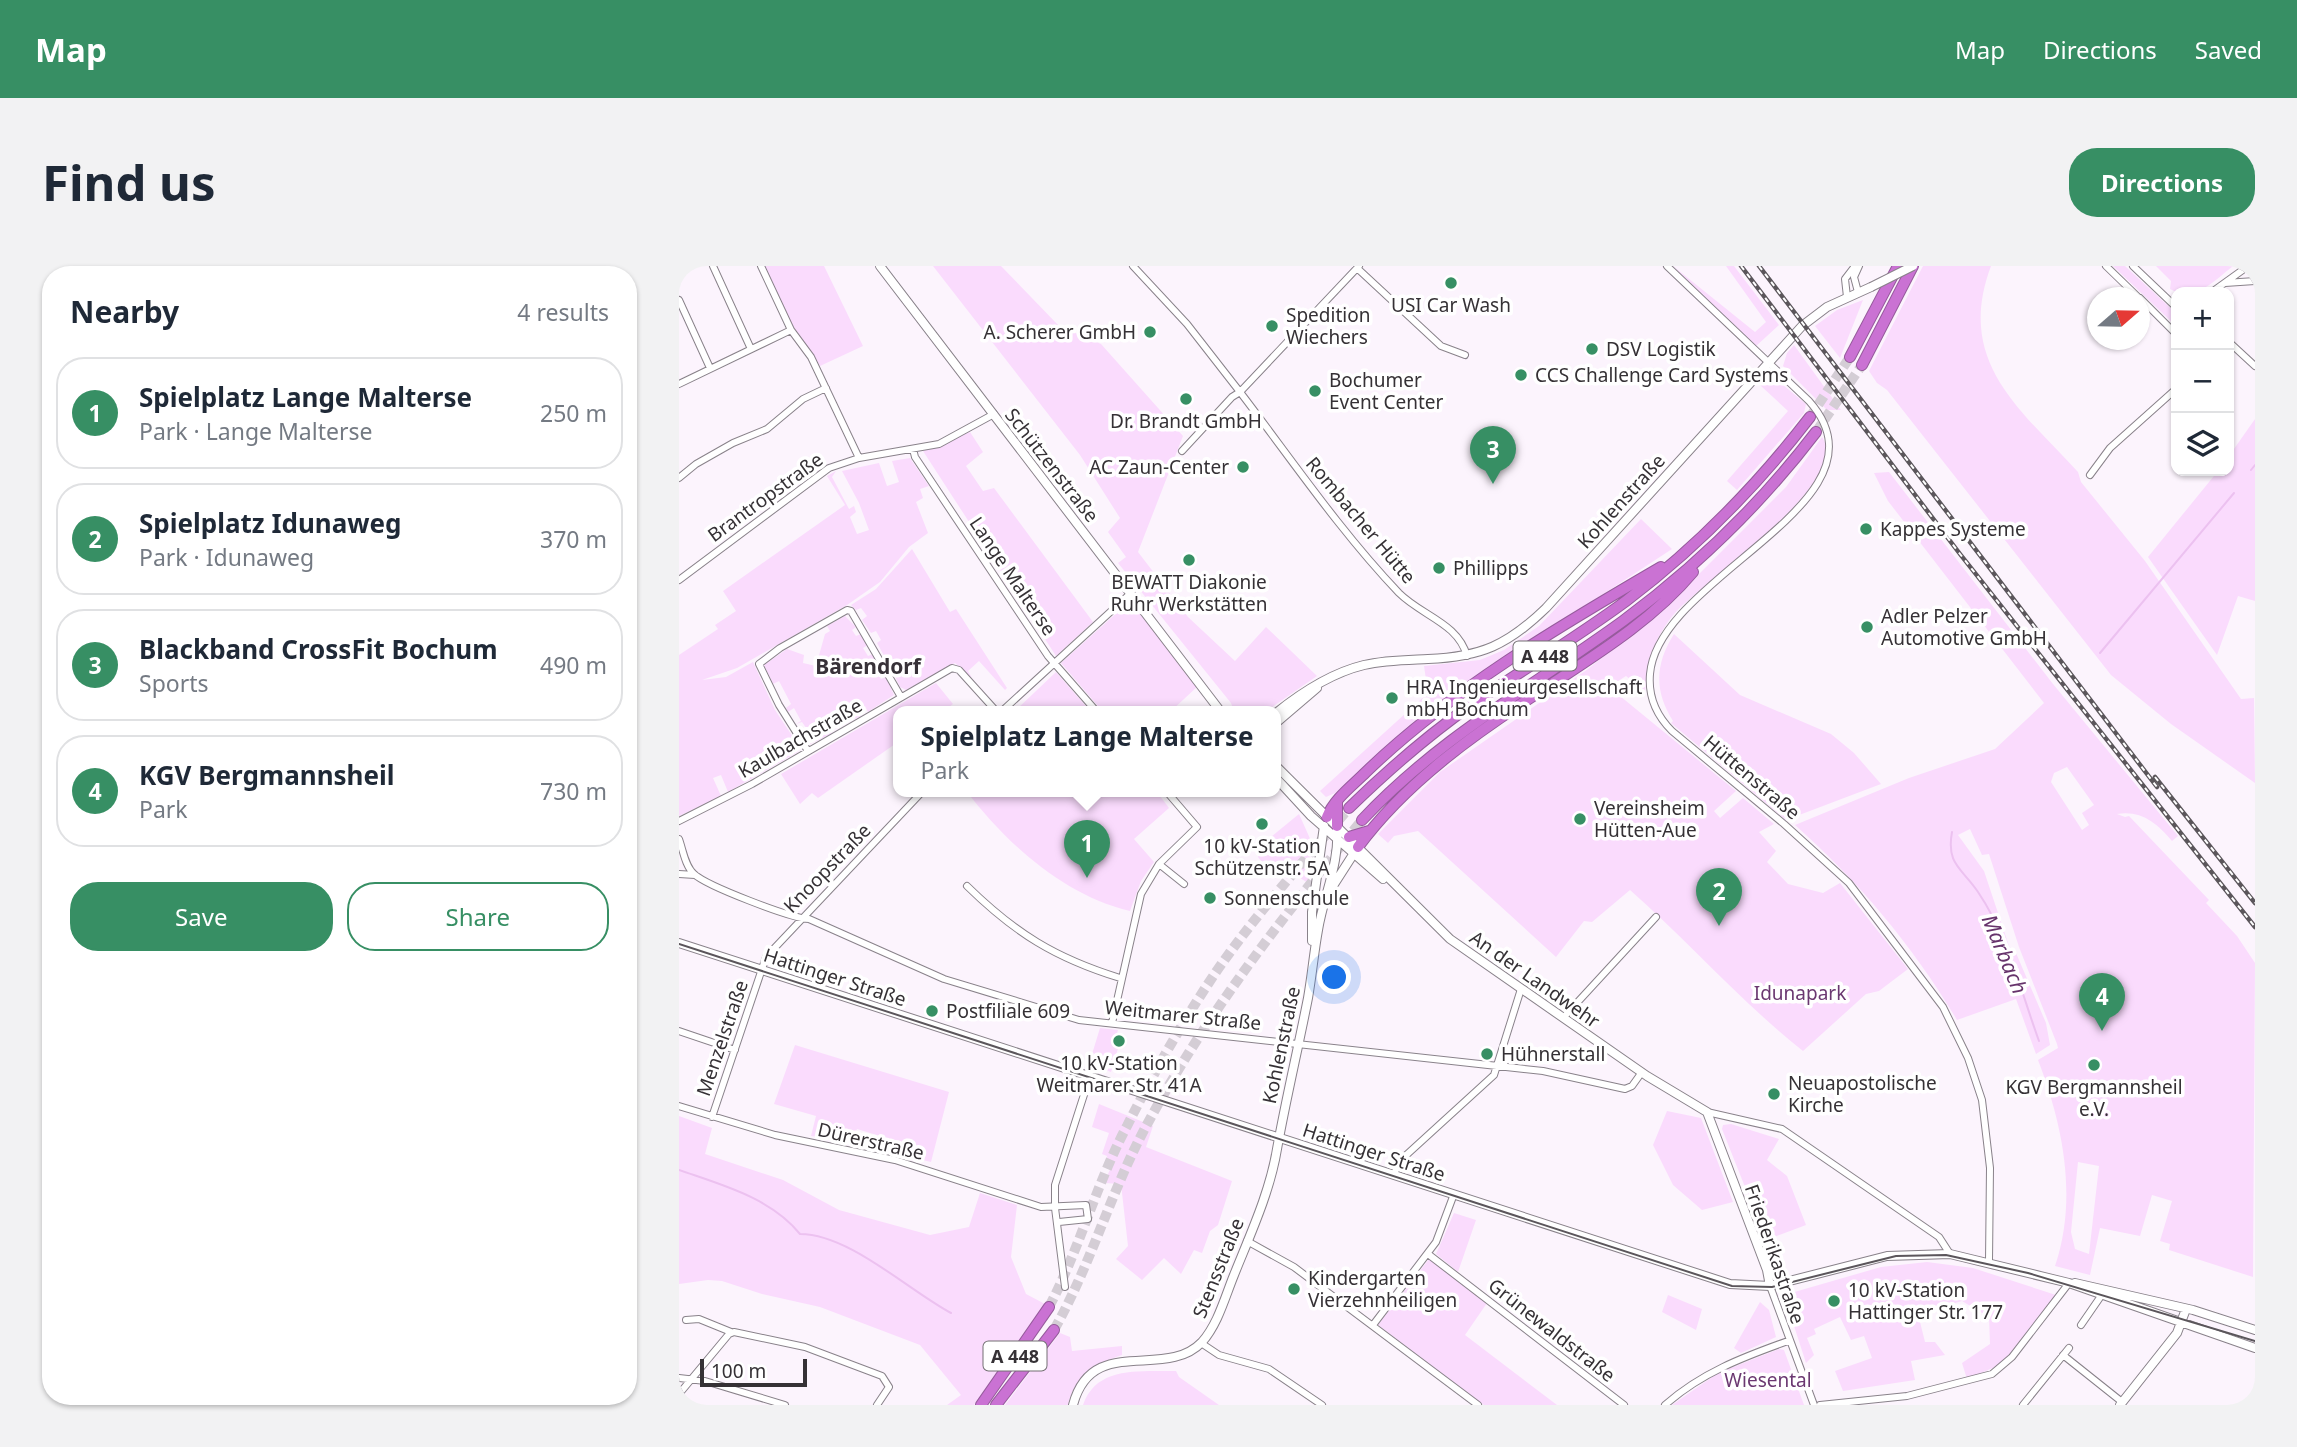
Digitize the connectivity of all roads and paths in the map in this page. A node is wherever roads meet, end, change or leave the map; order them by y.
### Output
1 (713, 266) edge
2 (761, 266) edge
3 (880, 266) edge
4 (1667, 266) edge
5 (1857, 266) edge
6 (1898, 266) edge
7 (1913, 266) edge
8 (2106, 266) edge
9 (2133, 266) edge
10 (1358, 267) edge
11 (2245, 267) edge
12 (1135, 268) edge
13 (1131, 276) dead end
14 (2253, 281) edge
15 (2225, 282) junction
16 (2128, 287) edge
17 (2218, 287) edge
18 (1858, 292) junction
19 (1847, 297) junction
20 (679, 300) edge
21 (2171, 302) edge
22 (2150, 309) edge
23 (2171, 329) edge
24 (791, 330) junction
25 (2234, 347) edge
26 (751, 349) junction
27 (1465, 355) dead end
28 (1850, 357) tunnel mouth
29 (1768, 364) junction
30 (1862, 365) tunnel mouth
31 (2255, 366) edge
32 (710, 368) junction
33 (679, 384) edge
34 (825, 388) junction
35 (1240, 392) junction
36 (2171, 393) edge
37 (994, 414) junction
38 (1810, 417) tunnel mouth
39 (1816, 432) tunnel mouth
40 (913, 449) junction
41 (1182, 451) dead end
42 (859, 458) junction
43 (2089, 475) dead end
44 (679, 478) edge
45 (1715, 546) junction
46 (1687, 551) junction
47 (679, 580) edge
48 (1131, 593) junction
49 (1467, 656) junction
50 (1054, 663) junction
51 (1200, 682) junction
52 (1318, 686) junction
53 (901, 697) junction
54 (993, 706) edge
55 (1006, 706) edge
56 (1092, 706) edge
57 (1217, 706) edge
58 (1222, 706) edge
59 (1281, 709) edge
60 (1281, 719) edge
61 (808, 751) junction
62 (1281, 772) edge
63 (1281, 782) edge
64 (917, 797) edge
65 (1171, 797) edge
66 (1337, 801) junction
67 (1349, 808) tunnel mouth
68 (1362, 820) tunnel mouth
69 (679, 821) edge
70 (1326, 822) junction
71 (1337, 826) junction
72 (1370, 831) junction
73 (679, 839) edge
74 (1343, 839) junction
75 (1319, 848) junction
76 (1356, 850) junction
77 (1159, 864) junction
78 (679, 874) edge
79 (695, 875) junction
80 (1184, 884) dead end
81 (967, 886) dead end
82 (1322, 907) junction
83 (1656, 917) dead end
84 (800, 919) junction
85 (679, 943) edge
86 (1313, 958) junction
87 (761, 969) junction
88 (1120, 978) junction
89 (1521, 989) junction
90 (1563, 1017) junction
91 (1112, 1023) junction
92 (679, 1031) edge
93 (1299, 1043) junction
94 (735, 1049) junction
95 (1498, 1068) junction
96 (1642, 1072) junction
97 (1090, 1076) junction
98 (679, 1106) edge
99 (1706, 1112) junction
100 (712, 1117) junction
101 (1277, 1137) junction
102 (1393, 1175) junction
103 (1454, 1195) junction
104 (1055, 1208) junction
105 (1059, 1222) junction
106 (1247, 1241) junction
107 (1428, 1254) junction
108 (1950, 1254) junction
109 (1989, 1261) junction
110 (2069, 1283) junction
111 (1770, 1286) junction
112 (1065, 1287) dead end
113 (2102, 1292) junction
114 (1049, 1307) tunnel mouth
115 (2186, 1309) junction
116 (686, 1320) dead end
117 (2182, 1324) junction
118 (1373, 1325) junction
119 (2081, 1325) dead end
120 (1054, 1330) tunnel mouth
121 (2255, 1330) edge
122 (731, 1332) junction
123 (1788, 1340) junction
124 (1201, 1343) junction
125 (2069, 1348) dead end
126 (2255, 1348) edge
127 (2063, 1354) junction
128 (679, 1378) edge
129 (691, 1380) junction
130 (679, 1394) edge
131 (2121, 1404) edge
132 (785, 1405) edge
133 (877, 1405) edge
134 (981, 1405) edge
135 (996, 1405) edge
136 (1073, 1405) edge
137 (1322, 1405) edge
138 (1479, 1405) edge
139 (1624, 1405) edge
140 (1664, 1405) edge
141 (1814, 1405) edge
142 (1820, 1405) edge
143 (2023, 1405) edge

1 - 26 street
2 - 24 street
3 - 37 street, Schützenstraße
4 - 29 street, Hüttenstraße
5 - 18 street
5 - 19 street
6 - 28 highway
7 - 18 street, Kohlenstraße, bridge
7 - 30 highway
8 - 16 street
9 - 21 street
10 - 27 street
10 - 35 street
11 - 14 street
11 - 15 street
12 - 13 street, Rombacher Hütte
12 - 35 street, Rombacher Hütte
14 - 15 street
15 - 17 street
18 - 19 street, Kohlenstraße
19 - 29 street, Kohlenstraße
20 - 32 street
22 - 23 street
24 - 26 street
24 - 34 street
25 - 31 street
26 - 32 street
29 - 49 street, Kohlenstraße
29 - 109 street, Hüttenstraße
32 - 33 street
34 - 42 street
34 - 44 street
35 - 41 street
35 - 49 street, Rombacher Hütte
36 - 43 street
37 - 40 street, Brantropstraße
37 - 48 street, Schützenstraße
38 - 46 highway, A 448
39 - 45 highway, A 448
40 - 42 street, Brantropstraße
40 - 50 street, Lange Malterse
42 - 47 street, Brantropstraße
45 - 68 highway, A 448
45 - 72 highway
46 - 66 highway
46 - 67 highway, A 448
48 - 50 street
48 - 51 street, Schützenstraße
49 - 52 street, Kohlenstraße
50 - 55 street
50 - 56 street, Lange Malterse
51 - 57 street, Schützenstraße
51 - 58 street, Schützenstraße
52 - 59 street, Kohlenstraße
52 - 60 street, Kohlenstraße
53 - 54 street, Kaulbachstraße
53 - 61 street, Kaulbachstraße
53 - 61 street
61 - 69 street, Kaulbachstraße
62 - 70 street
63 - 70 street
64 - 84 street, Knoopstraße
65 - 77 street
66 - 70 highway
66 - 71 highway
70 - 71 street, An der Landwehr
70 - 74 street, An der Landwehr
70 - 75 street, Kohlenstraße
71 - 74 street, An der Landwehr
72 - 74 highway
72 - 76 highway
73 - 79 street
74 - 75 street
74 - 76 street, An der Landwehr
74 - 82 street, Kohlenstraße
75 - 86 street, Kohlenstraße
76 - 82 street, Kohlenstraße
76 - 89 street, An der Landwehr
77 - 80 street
77 - 88 street
78 - 79 street, Weitmarer Straße
79 - 84 street, Weitmarer Straße
81 - 88 street
82 - 86 street, Kohlenstraße
83 - 90 street
84 - 87 street, Knoopstraße
84 - 91 street, Weitmarer Straße
85 - 87 street, Hattinger Straße
86 - 93 street, Kohlenstraße
87 - 94 street, Menzelstraße
87 - 97 street, Hattinger Straße
88 - 91 street
89 - 90 street, An der Landwehr
89 - 95 street
90 - 96 street, An der Landwehr
91 - 93 street, Weitmarer Straße
92 - 94 street
93 - 95 street, Weitmarer Straße
93 - 101 street, Kohlenstraße
94 - 100 street, Menzelstraße
95 - 96 street, Weitmarer Straße
95 - 102 street
96 - 99 street, An der Landwehr
97 - 101 street, Hattinger Straße
97 - 104 street
98 - 100 street, Dürerstraße
99 - 108 street, An der Landwehr
99 - 111 street, Friederikastraße
100 - 104 street, Dürerstraße
101 - 102 street, Hattinger Straße
101 - 106 street, Stensstraße
102 - 103 street, Hattinger Straße
103 - 107 street
103 - 111 street, Hattinger Straße
104 - 105 street
104 - 105 street, Dürerstraße
105 - 112 street
106 - 118 street
106 - 124 street, Stensstraße
107 - 118 street
107 - 139 street, Grünewaldstraße
108 - 109 street, Hattinger Straße
108 - 111 street, Hattinger Straße
109 - 110 street, Hattinger Straße
110 - 113 street, Hattinger Straße
110 - 142 street
111 - 123 street, Friederikastraße
113 - 115 street, Hattinger Straße
113 - 117 street, Hattinger Straße
113 - 119 street
114 - 134 highway, A 448
115 - 117 street
115 - 121 street, Hattinger Straße
116 - 122 street
117 - 126 street, Hattinger Straße
117 - 131 street
118 - 138 street
120 - 135 highway, A 448
122 - 129 street
122 - 133 street
123 - 140 street
123 - 141 street, Friederikastraße
124 - 136 street, Stensstraße
124 - 137 street
125 - 127 street
127 - 131 street
127 - 143 street
128 - 129 street
129 - 130 street
129 - 132 street

